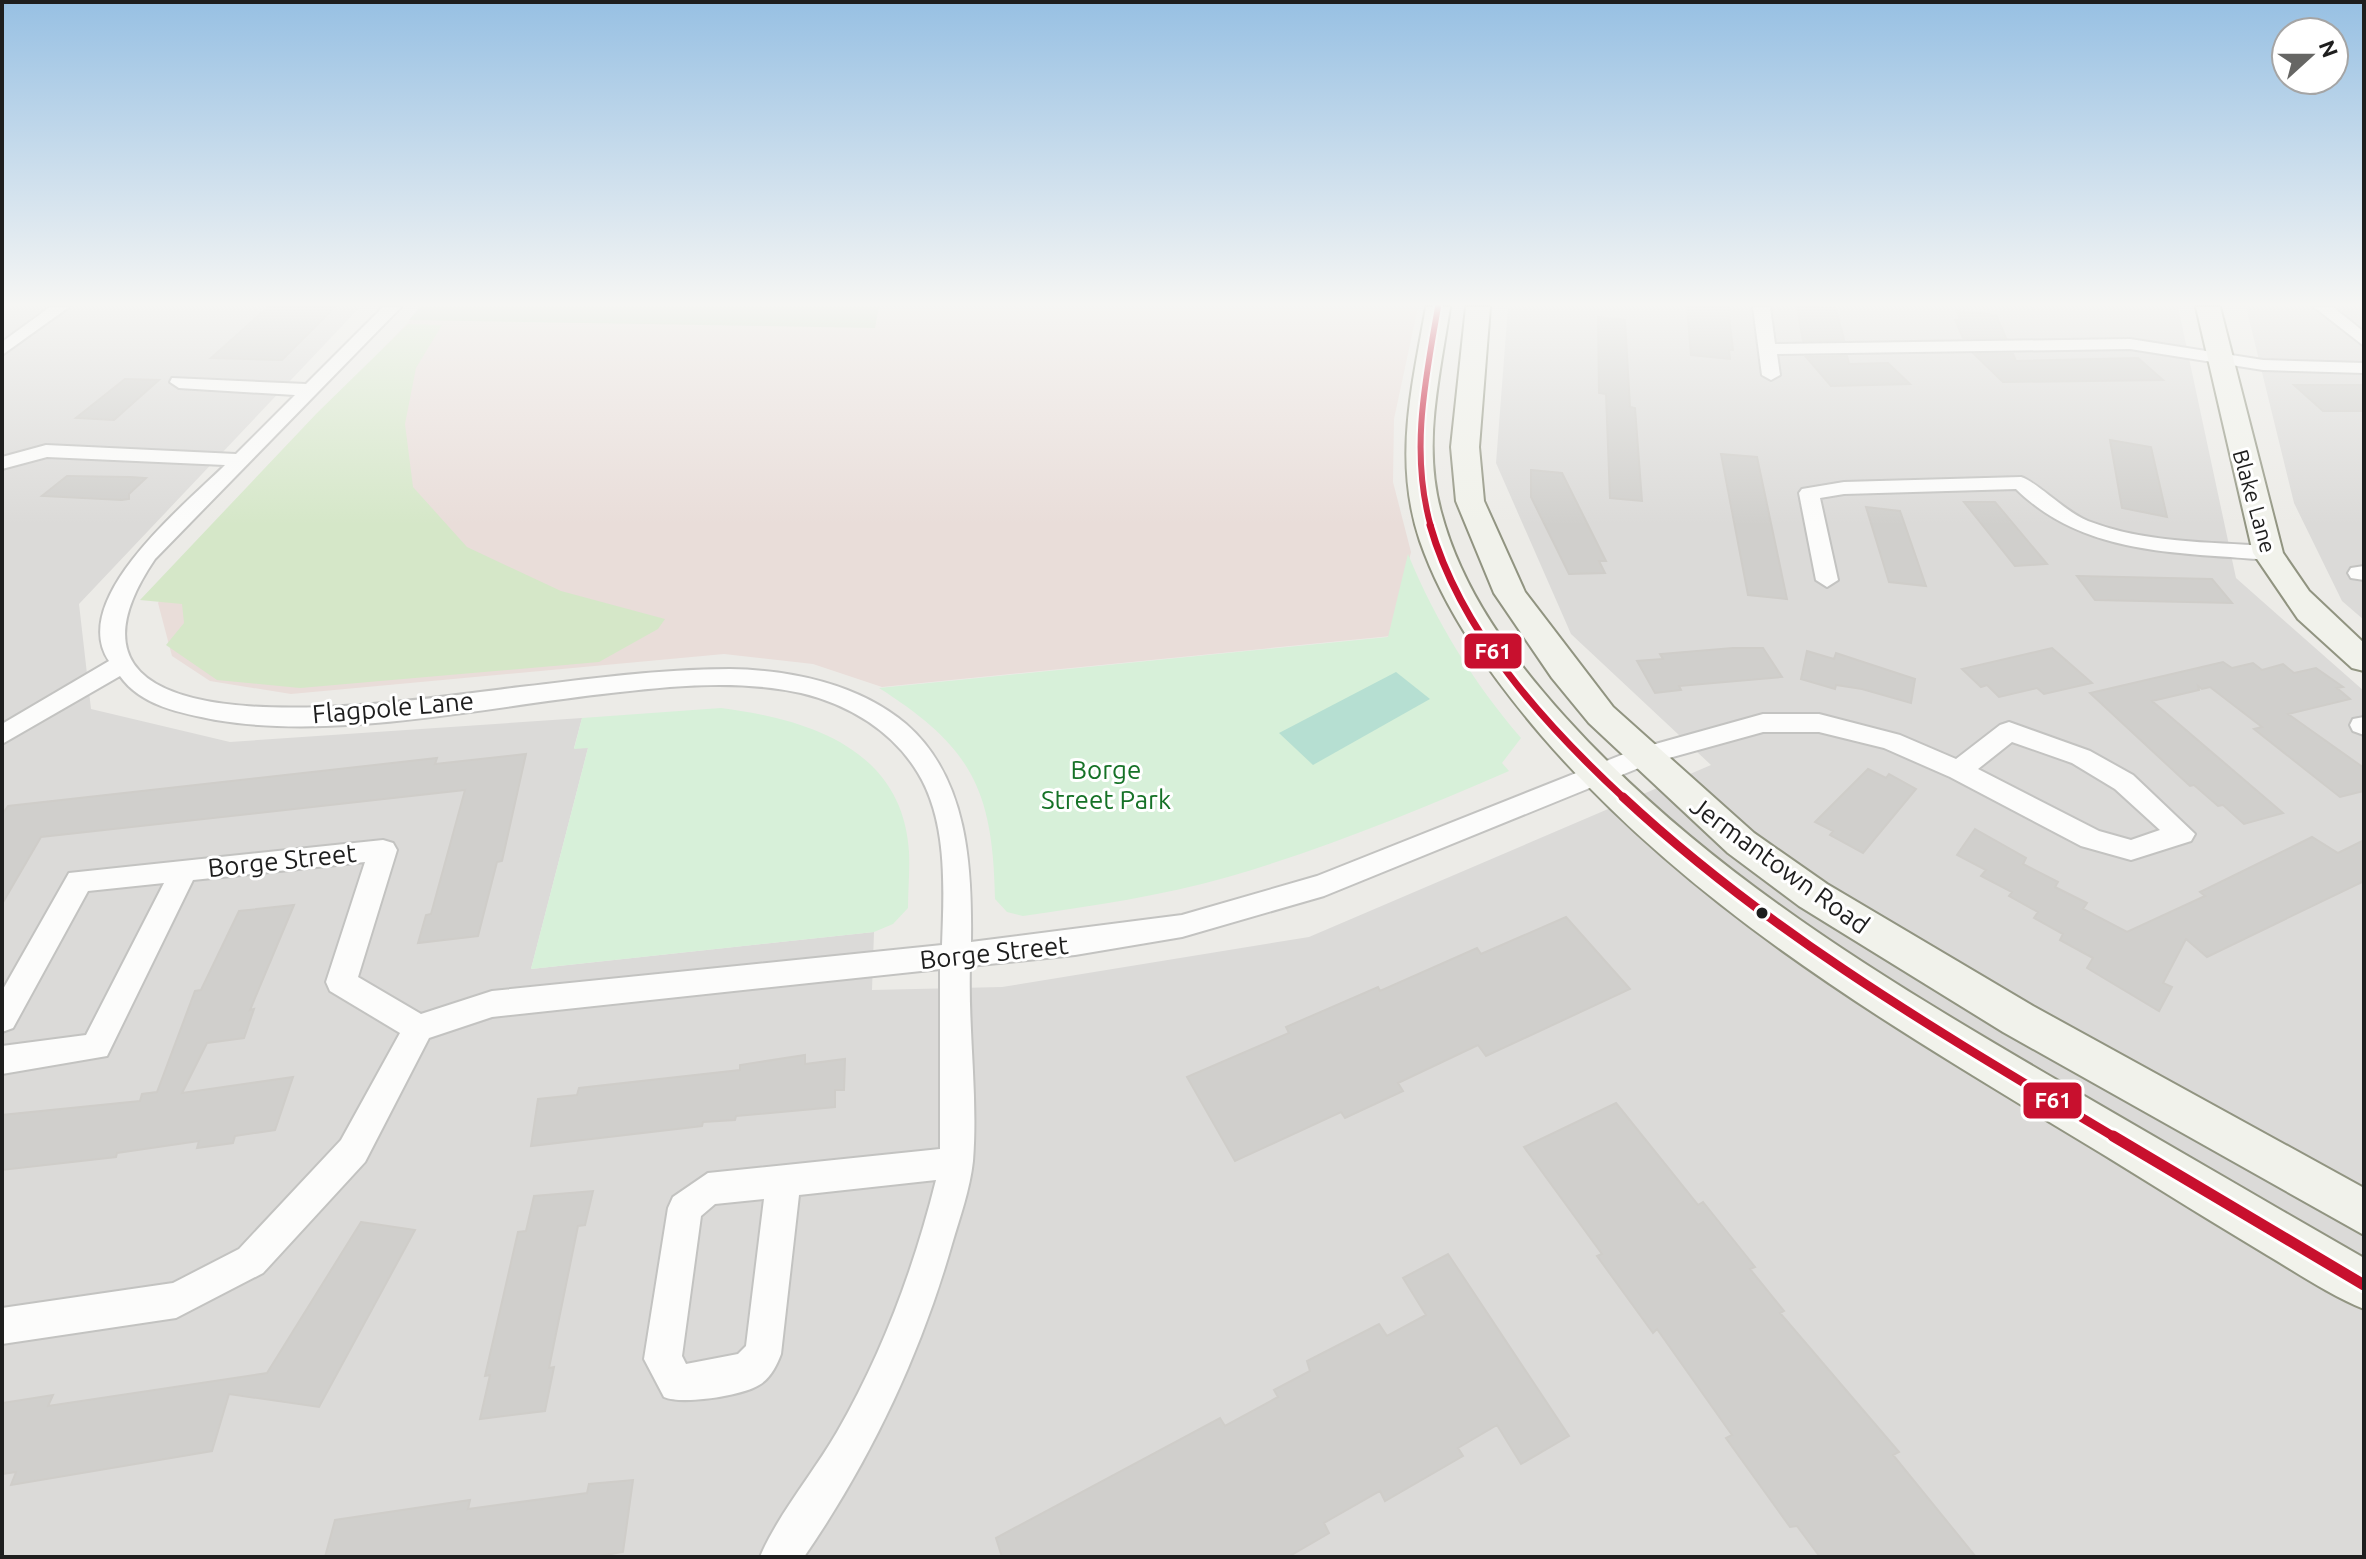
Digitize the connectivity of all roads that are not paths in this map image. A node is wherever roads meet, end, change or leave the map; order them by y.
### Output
1 (319, 380) edge
2 (1427, 380) edge
3 (1471, 380) edge
4 (2223, 380) edge
5 (179, 382) dead end
6 (309, 390) junction
7 (241, 460) junction
8 (2, 463) edge
9 (2268, 553) junction
10 (1827, 580) dead end
11 (2364, 660) edge
12 (119, 666) junction
13 (2, 735) edge
14 (1643, 756) junction
15 (1959, 770) junction
16 (1594, 776) junction
17 (184, 870) junction
18 (956, 955) junction
19 (2, 1019) edge
20 (418, 1028) junction
21 (2, 1060) edge
22 (956, 1163) junction
23 (783, 1183) junction
24 (2364, 1213) edge
25 (2364, 1285) edge
26 (2, 1326) edge
27 (780, 1557) edge

1 - 6 street
2 - 16 main road, Jermantown Road
3 - 14 main road, Jermantown Road
4 - 9 main road, Blake Lane
5 - 6 street
6 - 7 street
7 - 8 street
7 - 12 street
9 - 10 street
9 - 11 main road, Blake Lane
12 - 13 street
12 - 18 street, Flagpole Lane
14 - 15 street, Borge Street
14 - 16 street, Borge Street
14 - 24 main road, Jermantown Road
15 - 15 street, Borge Street
16 - 18 street, Borge Street
16 - 25 main road, Jermantown Road
17 - 19 street, Borge Street
17 - 20 street, Borge Street
17 - 21 street, Borge Street
18 - 20 street, Borge Street
18 - 22 street, Flagpole Lane
20 - 26 street
22 - 23 street
22 - 27 street, Flagpole Lane
23 - 23 street

